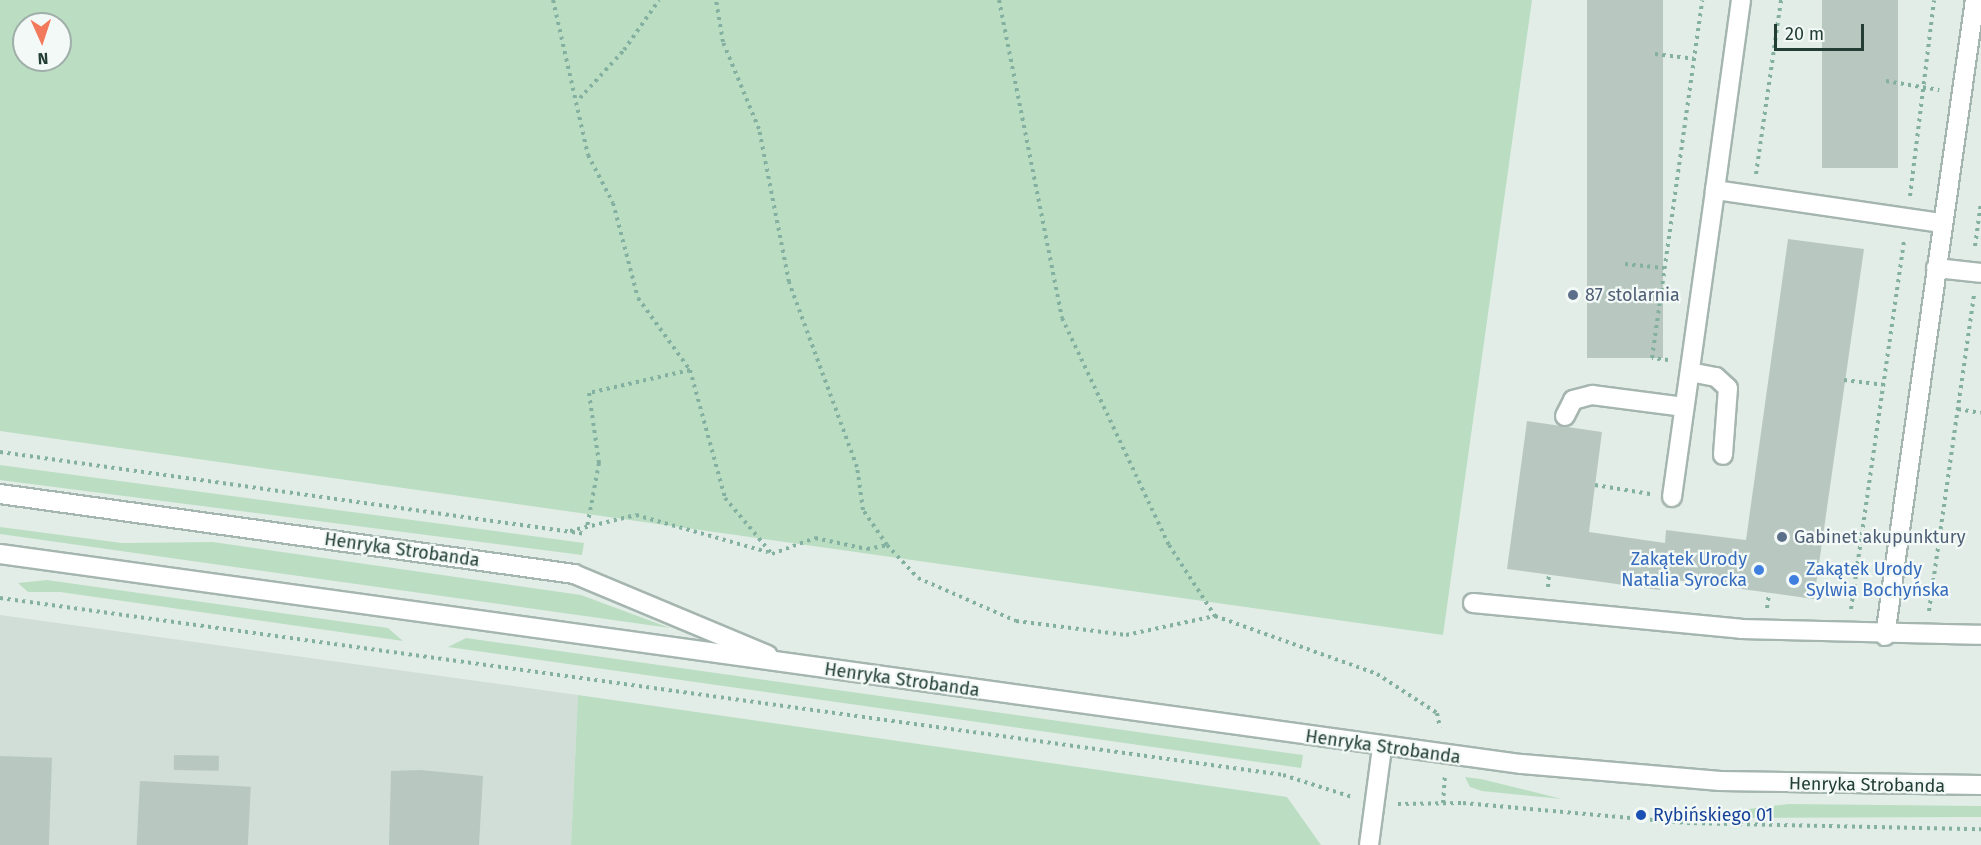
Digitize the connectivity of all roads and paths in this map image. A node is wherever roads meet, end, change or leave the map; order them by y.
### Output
1 (553, 0) edge
2 (659, 0) edge
3 (716, 0) edge
4 (999, 0) edge
5 (1702, 0) edge
6 (1740, 0) edge
7 (1781, 0) edge
8 (1934, 0) edge
9 (1975, 0) edge
10 (1655, 54) dead end
11 (1694, 59) junction
12 (1886, 81) dead end
13 (1922, 87) junction
14 (1962, 93) junction
15 (580, 98) junction
16 (1715, 190) junction
17 (1753, 195) junction
18 (1981, 202) edge
19 (1907, 218) junction
20 (1942, 223) junction
21 (1975, 246) dead end
22 (1625, 264) dead end
23 (1664, 268) junction
24 (1936, 268) junction
25 (1981, 273) edge
26 (1934, 288) junction
27 (1691, 368) junction
28 (690, 370) junction
29 (1844, 380) dead end
30 (1883, 386) junction
31 (1684, 408) junction
32 (1958, 409) junction
33 (1981, 413) edge
34 (1565, 416) dead end
35 (0, 452) edge
36 (1723, 455) dead end
37 (1595, 485) dead end
38 (0, 494) edge
39 (1672, 497) joint
40 (587, 527) junction
41 (568, 532) junction
42 (585, 534) dead end
43 (887, 545) junction
44 (0, 554) edge
45 (772, 554) junction
46 (0, 598) edge
47 (1473, 603) dead end
48 (1215, 616) junction
49 (1939, 618) dead end
50 (1850, 619) dead end
51 (1981, 635) edge
52 (1885, 636) junction
53 (789, 664) junction
54 (1382, 748) junction
55 (1446, 755) junction
56 (1981, 785) edge
57 (1360, 799) dead end
58 (1388, 802) dead end
59 (1981, 829) edge
60 (1368, 845) edge

1 - 15 path
2 - 15 path
3 - 43 path
4 - 48 path
5 - 11 path
6 - 16 street
7 - 17 path
8 - 13 path
9 - 14 street
10 - 11 path
11 - 23 path
12 - 13 path
13 - 14 path
13 - 19 path
14 - 20 street
15 - 28 path
16 - 17 street
16 - 27 street
17 - 19 street
18 - 21 path
19 - 20 street
19 - 30 path
20 - 24 street
22 - 23 path
23 - 27 path
24 - 25 street
24 - 26 street
26 - 32 path
26 - 52 street
27 - 31 street
27 - 36 street
28 - 40 path
28 - 45 path
29 - 30 path
30 - 50 path
31 - 34 street
31 - 39 street
32 - 33 path
32 - 49 path
35 - 41 path
37 - 39 path
38 - 53 street, Henryka Strobanda
40 - 41 path
40 - 45 path
41 - 42 path
43 - 45 path
43 - 48 path
44 - 53 street, Henryka Strobanda
46 - 57 path
47 - 52 street
48 - 55 path
51 - 52 street
53 - 54 street, Henryka Strobanda
54 - 55 street, Henryka Strobanda
54 - 60 street
55 - 56 street, Henryka Strobanda
58 - 59 path

